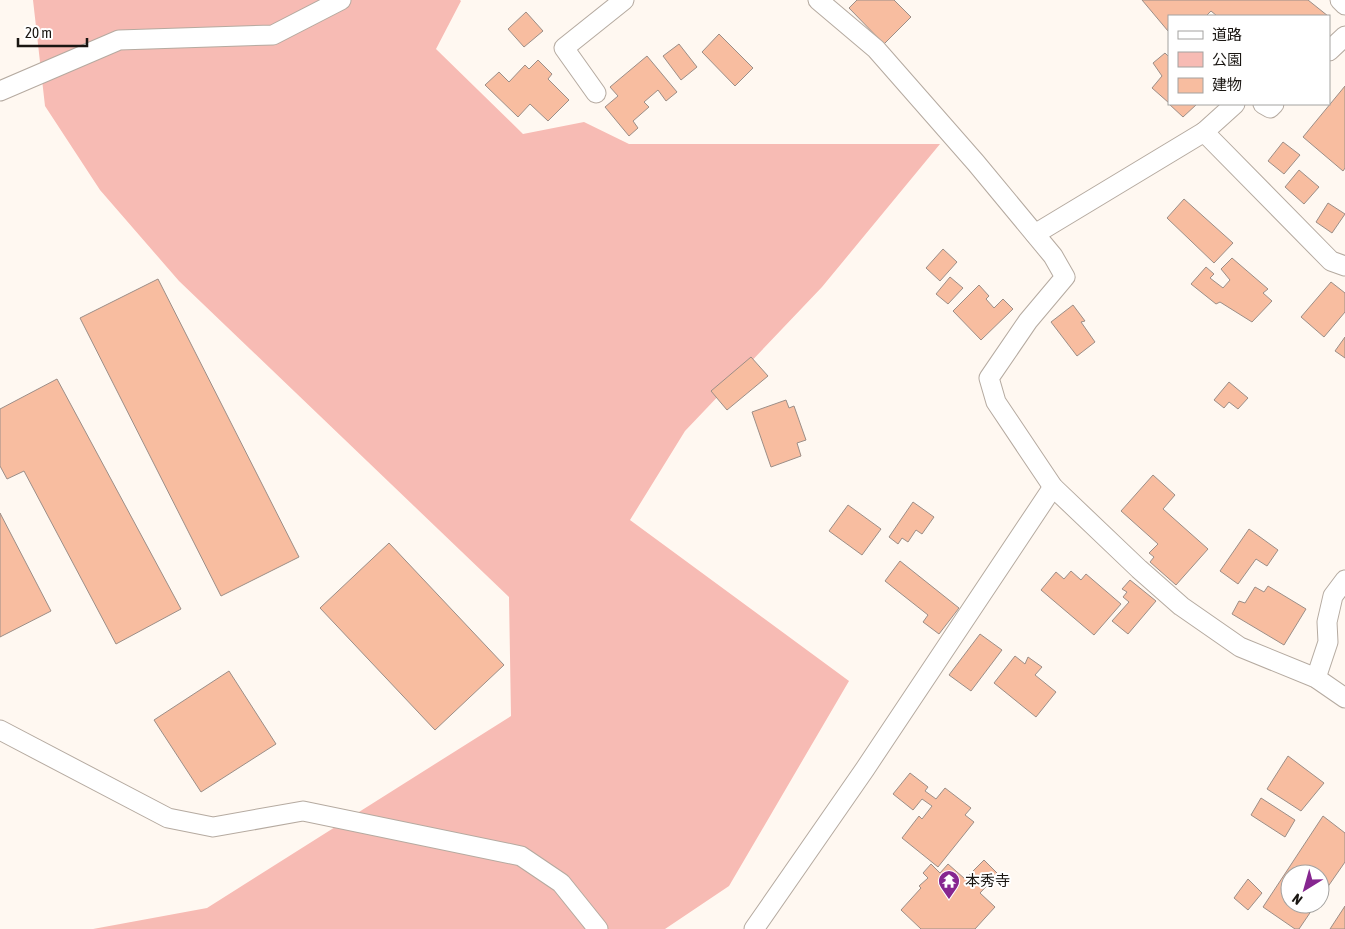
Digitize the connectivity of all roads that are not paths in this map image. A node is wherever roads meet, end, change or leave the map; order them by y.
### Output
1 (341, 0) edge
2 (624, 0) edge
3 (818, 0) edge
4 (1340, 0) edge
5 (1345, 5) edge
6 (1345, 36) edge
7 (1330, 50) edge
8 (0, 91) edge
9 (596, 93) dead end
10 (1234, 105) edge
11 (1204, 132) junction
12 (1035, 234) junction
13 (1345, 266) edge
14 (1053, 488) junction
15 (1345, 580) edge
16 (1316, 678) junction
17 (1345, 698) edge
18 (0, 730) edge
19 (598, 929) edge
20 (754, 929) edge

1 - 8 street
2 - 9 street
3 - 12 street
4 - 5 street
6 - 7 street
10 - 11 street
11 - 12 street
11 - 13 street
12 - 14 street
14 - 16 street
14 - 20 street
15 - 16 street
16 - 17 street
18 - 19 street

